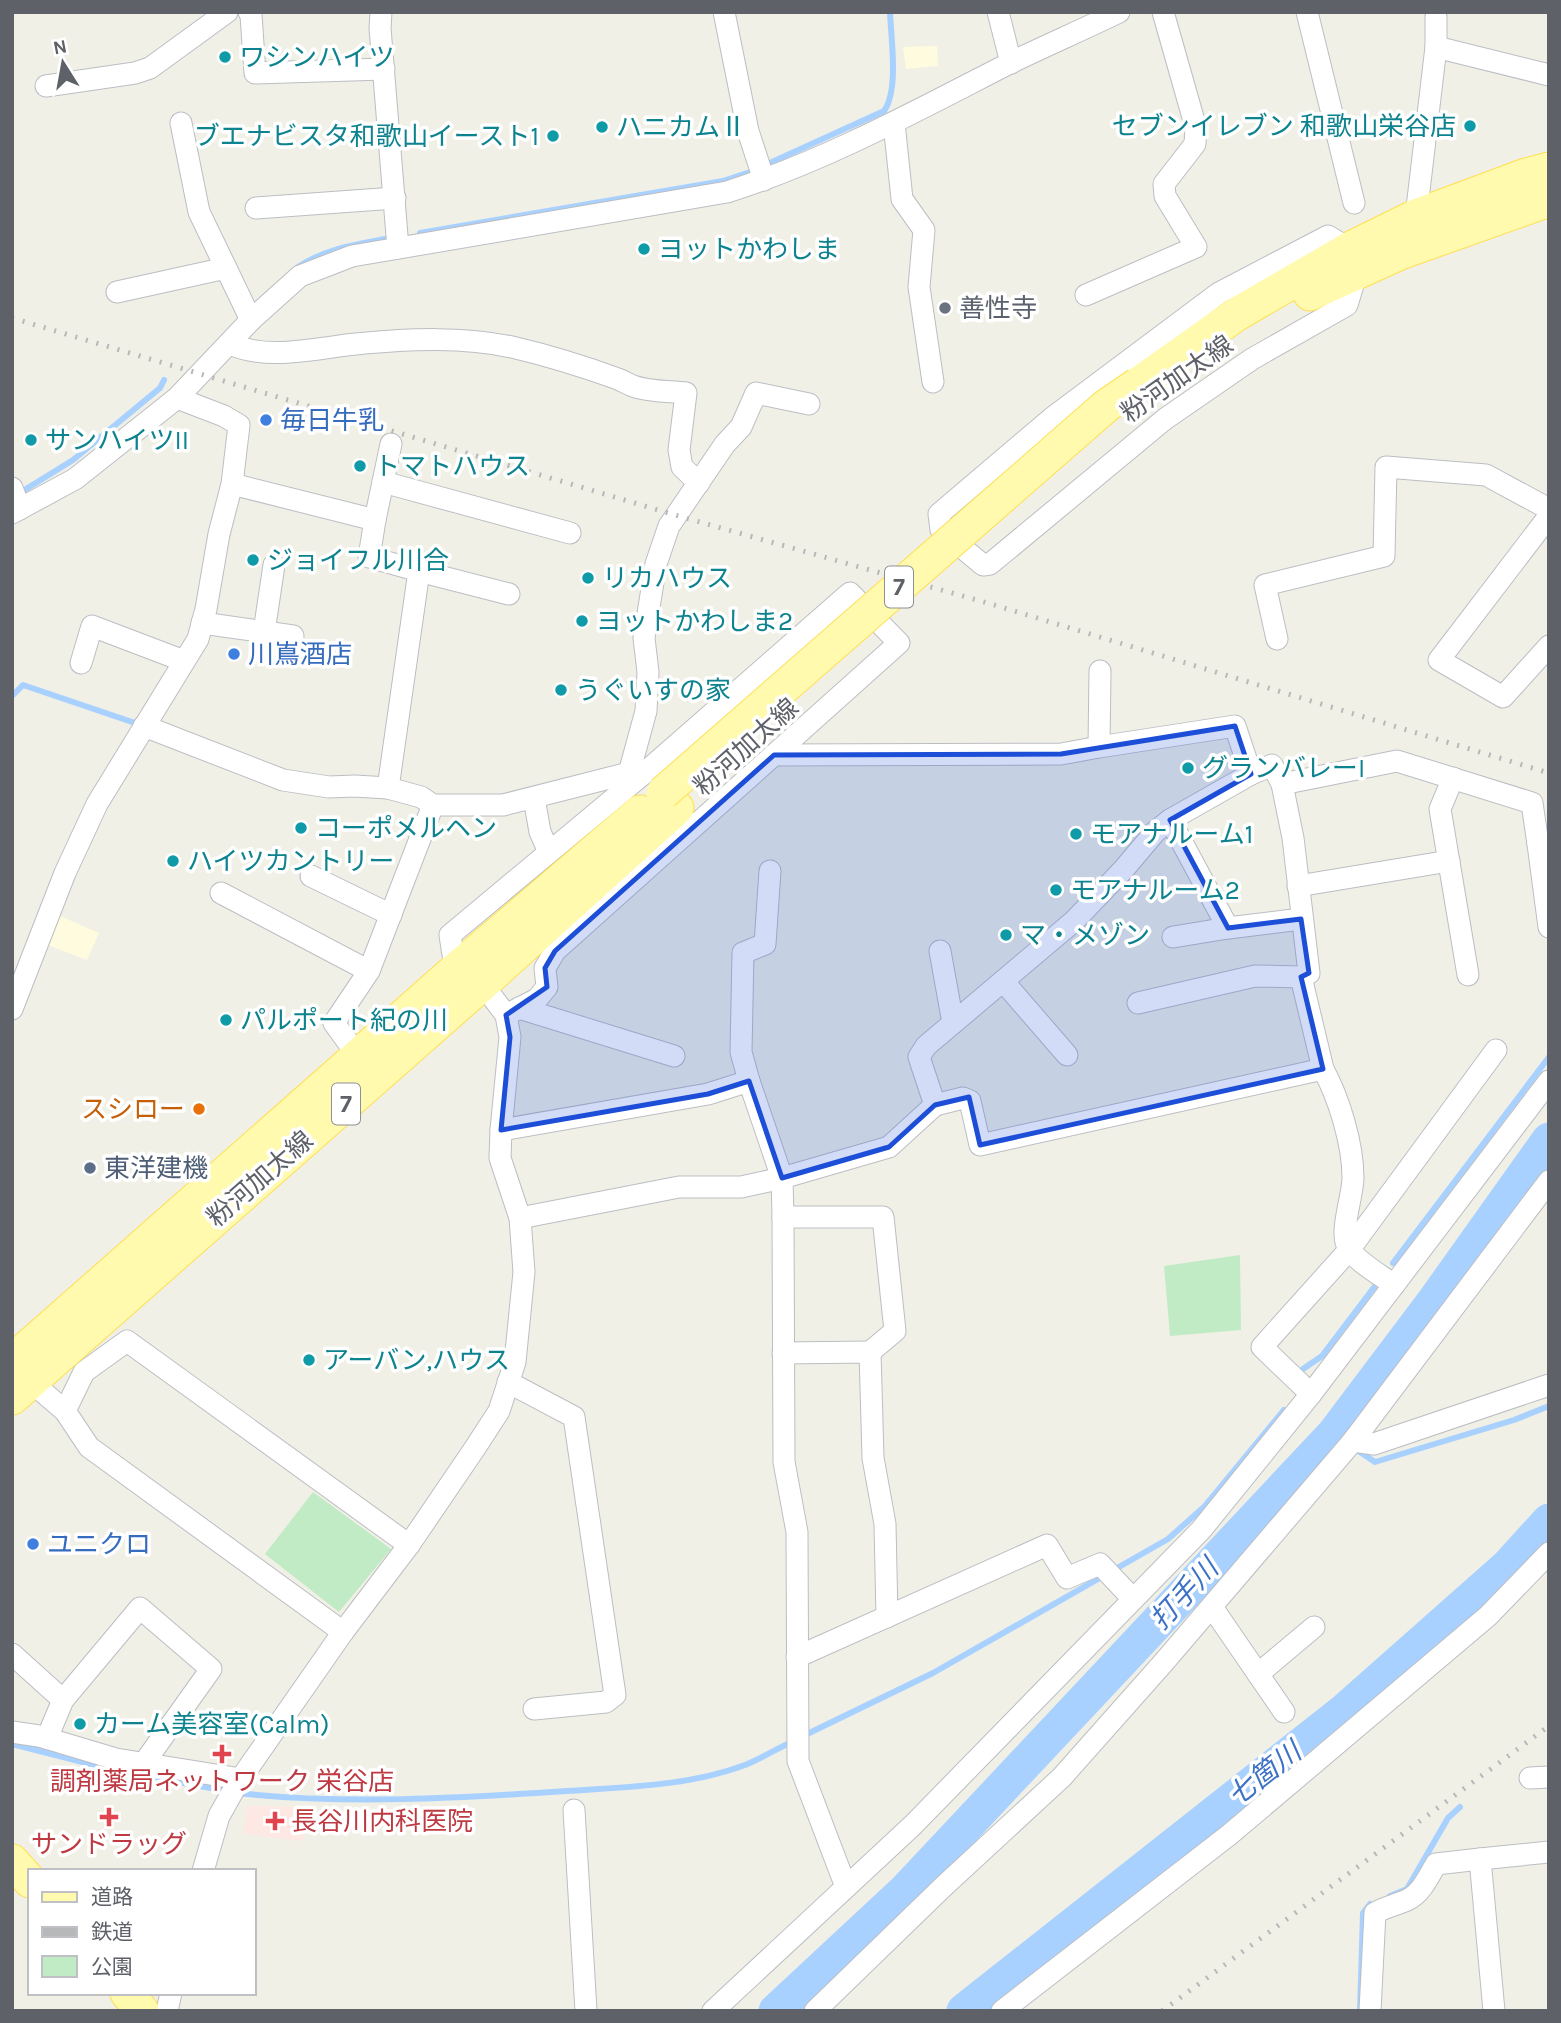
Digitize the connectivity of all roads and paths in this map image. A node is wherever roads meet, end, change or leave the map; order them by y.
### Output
1 (228, 12) edge
2 (249, 12) edge
3 (381, 12) edge
4 (724, 12) edge
5 (998, 12) edge
6 (1119, 12) edge
7 (1163, 12) edge
8 (1307, 12) edge
9 (1436, 17) dead end
10 (1436, 47) junction
11 (1011, 63) junction
12 (384, 69) junction
13 (1549, 75) edge
14 (46, 86) dead end
15 (181, 123) dead end
16 (894, 123) junction
17 (1549, 169) edge
18 (761, 173) junction
19 (395, 198) junction
20 (1549, 200) edge
21 (1354, 203) dead end
22 (257, 208) dead end
23 (1416, 216) junction
24 (398, 248) junction
25 (1353, 260) junction
26 (226, 268) junction
27 (117, 292) dead end
28 (1086, 295) dead end
29 (251, 320) junction
30 (230, 344) junction
31 (933, 382) dead end
32 (177, 398) junction
33 (809, 404) dead end
34 (391, 444) dead end
35 (383, 482) junction
36 (699, 483) junction
37 (232, 484) junction
38 (15, 503) edge
39 (1549, 509) edge
40 (1549, 516) edge
41 (375, 520) junction
42 (570, 533) dead end
43 (274, 565) dead end
44 (419, 571) junction
45 (509, 594) dead end
46 (202, 623) junction
47 (264, 632) junction
48 (293, 636) dead end
49 (1277, 639) dead end
50 (1549, 646) edge
51 (184, 661) junction
52 (81, 663) dead end
53 (1100, 671) dead end
54 (145, 726) junction
55 (1099, 747) junction
56 (774, 755) junction
57 (1251, 774) junction
58 (1453, 778) junction
59 (1282, 784) junction
60 (652, 787) junction
61 (388, 788) junction
62 (534, 798) junction
63 (433, 805) junction
64 (1170, 820) junction
65 (1543, 846) edge
66 (549, 852) junction
67 (1449, 862) junction
68 (770, 871) dead end
69 (311, 877) dead end
70 (1298, 886) junction
71 (221, 893) dead end
72 (391, 915) junction
73 (1301, 919) junction
74 (1549, 927) edge
75 (1228, 928) junction
76 (1173, 937) dead end
77 (940, 951) dead end
78 (369, 971) junction
79 (1468, 975) dead end
80 (470, 976) junction
81 (1301, 977) junction
82 (1003, 981) junction
83 (1138, 1003) dead end
84 (12, 1009) edge
85 (513, 1012) junction
86 (953, 1023) junction
87 (1496, 1050) dead end
88 (1067, 1055) dead end
89 (358, 1056) junction
90 (674, 1056) dead end
91 (1323, 1069) junction
92 (749, 1081) junction
93 (1549, 1081) edge
94 (935, 1105) junction
95 (500, 1130) junction
96 (782, 1178) junction
97 (1549, 1181) edge
98 (783, 1217) junction
99 (520, 1219) junction
100 (1349, 1250) junction
101 (1394, 1285) junction
102 (870, 1352) junction
103 (783, 1353) junction
104 (17, 1377) edge
105 (508, 1382) junction
106 (1549, 1385) edge
107 (1311, 1394) junction
108 (65, 1411) junction
109 (1353, 1441) junction
110 (409, 1545) junction
111 (1549, 1552) edge
112 (1133, 1599) junction
113 (1212, 1607) junction
114 (887, 1617) junction
115 (1314, 1627) dead end
116 (343, 1632) junction
117 (12, 1654) edge
118 (797, 1657) junction
119 (1258, 1674) junction
120 (63, 1700) junction
121 (534, 1709) dead end
122 (1284, 1712) dead end
123 (12, 1732) edge
124 (47, 1738) junction
125 (144, 1763) junction
126 (236, 1787) junction
127 (573, 1810) dead end
128 (1549, 1852) edge
129 (1480, 1859) junction
130 (12, 1861) edge
131 (204, 1869) edge
132 (28, 1879) edge
133 (846, 1887) junction
134 (129, 1995) edge
135 (142, 2011) edge
136 (586, 2011) edge
137 (713, 2011) edge
138 (815, 2011) edge
139 (1002, 2011) edge
140 (1370, 2011) edge
141 (1494, 2011) edge

1 - 14 street
2 - 12 street
3 - 12 street
4 - 18 street
5 - 11 street
6 - 11 street
7 - 28 street
8 - 21 street
9 - 10 street
10 - 13 street
10 - 23 street
11 - 16 street
12 - 19 street
15 - 26 street
16 - 18 street
16 - 31 street
17 - 23 main road, 粉河加太線 / 7
18 - 24 street
19 - 22 street
19 - 24 street
20 - 25 main road, 粉河加太線 / 7
23 - 25 main road, 粉河加太線 / 7
24 - 29 street
25 - 25 street
25 - 60 main road, 粉河加太線 / 7, bridge
26 - 27 street
26 - 29 street
29 - 30 street
30 - 32 street
30 - 36 street
32 - 37 street
32 - 38 street
33 - 36 street
34 - 35 street
35 - 41 street
35 - 42 street
36 - 60 street
37 - 41 street
37 - 46 street
39 - 49 street
40 - 50 street
41 - 44 street
43 - 47 street
44 - 45 street
44 - 61 street
46 - 47 street
46 - 51 street
47 - 48 street
51 - 52 street
51 - 54 street
53 - 55 street
54 - 61 street
54 - 84 street
55 - 56 street
55 - 57 street
56 - 60 street
56 - 85 street
57 - 59 street
57 - 64 street
58 - 59 street
58 - 65 street
58 - 67 street
59 - 70 street
60 - 62 street
60 - 66 street
60 - 80 main road, 粉河加太線 / 7
61 - 63 street
62 - 63 street
62 - 66 street
63 - 72 street
64 - 75 street
64 - 82 street
65 - 74 street
66 - 80 street
67 - 70 street
67 - 79 street
68 - 92 street
69 - 72 street
70 - 73 street
71 - 78 street
72 - 78 street
73 - 75 street
73 - 81 street
75 - 76 street
77 - 86 street
78 - 89 street
80 - 85 street
80 - 89 main road, 粉河加太線 / 7
80 - 104 main road, 粉河加太線 / 7
81 - 83 street
81 - 91 street
82 - 86 street
82 - 88 street
85 - 90 street
85 - 95 street
86 - 94 street
87 - 100 street
89 - 104 main road, 粉河加太線 / 7
91 - 94 street
91 - 100 street
92 - 95 street
92 - 96 street
93 - 101 street
94 - 96 street
95 - 99 street
96 - 98 street
96 - 99 street
97 - 109 street
98 - 102 street
98 - 103 street
99 - 105 street
100 - 101 street
100 - 107 street
101 - 107 street
102 - 103 street
102 - 114 street
103 - 118 street
104 - 108 street
105 - 110 street
105 - 121 street
106 - 109 street
107 - 112 street
108 - 110 street
108 - 116 street
109 - 113 street
110 - 116 street
111 - 139 street
112 - 114 street
112 - 133 street
113 - 119 street
113 - 138 street
114 - 118 street
115 - 119 street
116 - 126 street
117 - 120 street
118 - 133 street
119 - 122 street
120 - 124 street
120 - 125 street
123 - 124 street
124 - 125 street
125 - 126 street
126 - 131 street
127 - 136 street
128 - 129 street
129 - 140 street
129 - 141 street
130 - 132 main road
133 - 137 street
134 - 135 main road

